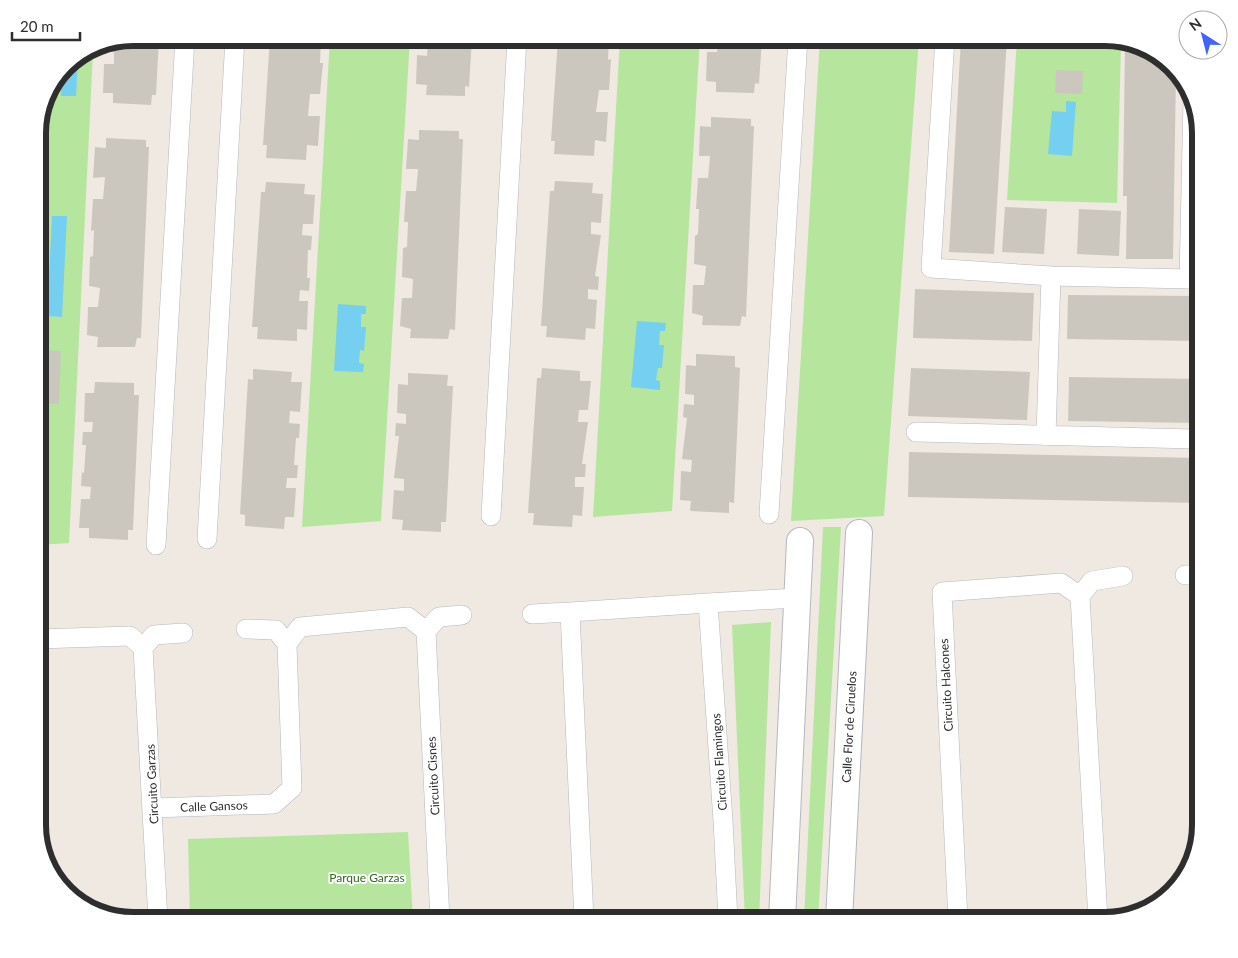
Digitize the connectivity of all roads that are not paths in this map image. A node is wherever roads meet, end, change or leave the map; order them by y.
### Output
1 (185, 46) edge
2 (235, 46) edge
3 (517, 46) edge
4 (798, 46) edge
5 (945, 46) edge
6 (1192, 144) edge
7 (1050, 276) junction
8 (916, 432) dead end
9 (1046, 436) junction
10 (1192, 439) edge
11 (769, 514) dead end
12 (491, 516) dead end
13 (859, 533) dead end
14 (207, 539) dead end
15 (800, 541) dead end
16 (156, 545) dead end
17 (1123, 576) dead end
18 (1080, 596) junction
19 (796, 598) junction
20 (708, 603) junction
21 (570, 612) junction
22 (532, 614) dead end
23 (462, 615) dead end
24 (246, 629) dead end
25 (426, 632) junction
26 (183, 633) dead end
27 (46, 639) edge
28 (286, 644) junction
29 (143, 648) junction
30 (153, 808) junction
31 (158, 912) edge
32 (440, 912) edge
33 (584, 912) edge
34 (728, 912) edge
35 (782, 912) edge
36 (839, 912) edge
37 (958, 912) edge
38 (1098, 912) edge

1 - 16 street
2 - 14 street
3 - 12 street
4 - 11 street
5 - 7 street
6 - 7 street
7 - 9 street
8 - 9 street
9 - 10 street
13 - 36 main road, Calle Flor de Ciruelos
15 - 19 main road
17 - 18 street
18 - 37 street, Circuito Halcones
18 - 38 street
19 - 20 street
19 - 35 main road
20 - 21 street
20 - 34 street, Circuito Flamingos
21 - 22 street
21 - 33 street
23 - 25 street
24 - 28 street
25 - 28 street
25 - 32 street, Circuito Cisnes
26 - 29 street
27 - 29 street
28 - 30 street, Calle Gansos
29 - 30 street, Circuito Garzas
30 - 31 street, Circuito Garzas

